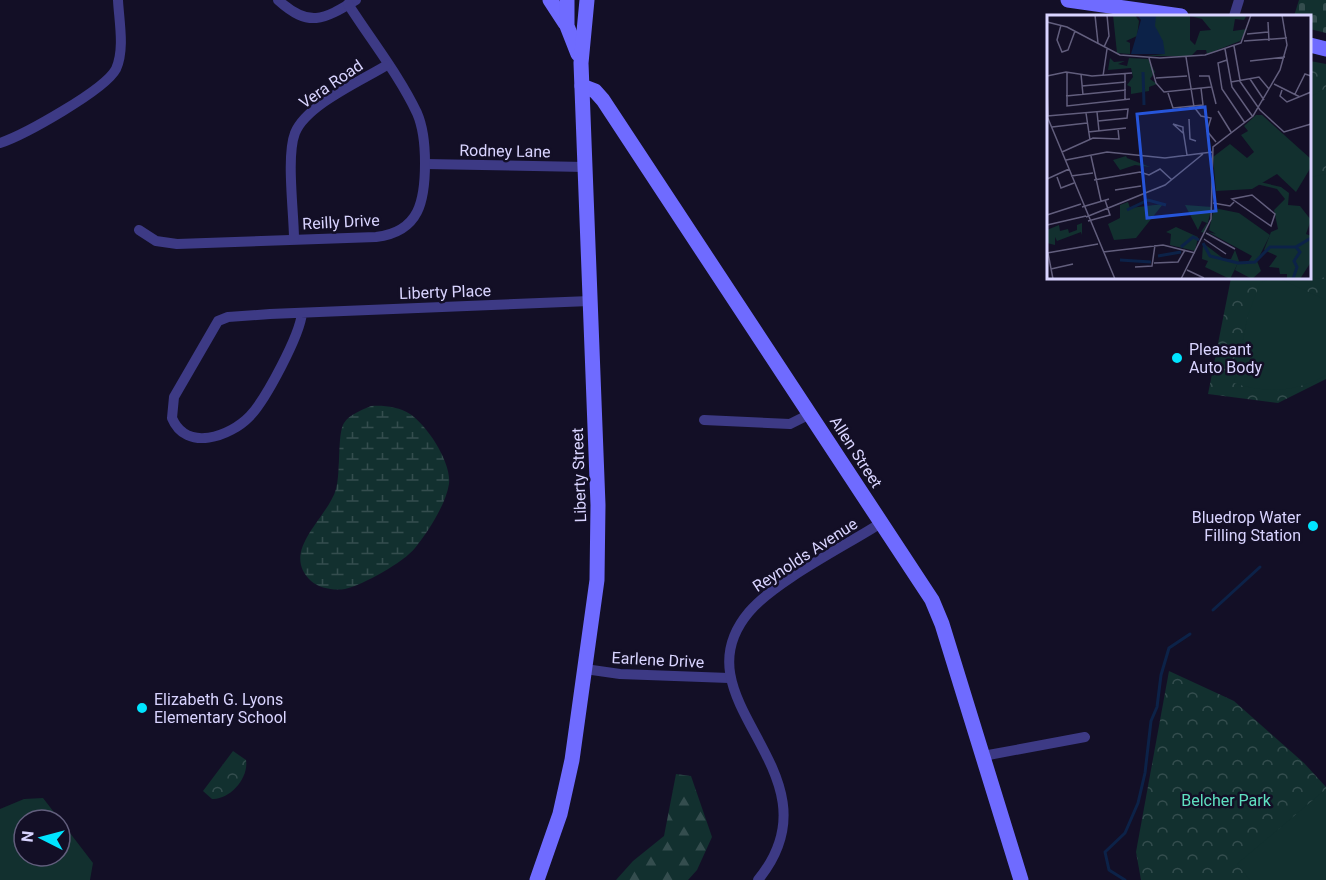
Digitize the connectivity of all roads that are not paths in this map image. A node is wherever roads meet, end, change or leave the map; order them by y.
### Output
1 (118, 0) edge
2 (278, 0) edge
3 (550, 0) edge
4 (567, 0) edge
5 (587, 0) edge
6 (1068, 0) edge
7 (1239, 0) edge
8 (352, 2) edge
9 (1174, 15) edge
10 (1234, 15) edge
11 (567, 26) junction
12 (1311, 45) edge
13 (1326, 49) edge
14 (581, 63) junction
15 (387, 65) junction
16 (582, 86) junction
17 (0, 143) edge
18 (425, 164) junction
19 (585, 167) junction
20 (139, 230) dead end
21 (294, 239) junction
22 (590, 301) junction
23 (302, 313) junction
24 (810, 414) junction
25 (704, 420) dead end
26 (881, 523) junction
27 (585, 669) junction
28 (729, 678) junction
29 (1085, 737) dead end
30 (983, 756) junction
31 (537, 880) edge
32 (758, 880) edge
33 (1021, 880) edge

1 - 17 street
2 - 8 street
3 - 11 main road
4 - 11 main road, Liberty Street
5 - 14 main road, Liberty Street
6 - 9 main road
7 - 10 street
8 - 15 street, Reilly Drive
11 - 14 main road, Liberty Street
12 - 13 main road
14 - 16 main road, Liberty Street
15 - 18 street, Reilly Drive
15 - 21 street, Vera Road
16 - 19 main road, Liberty Street
16 - 24 main road, Allen Street
18 - 19 street, Rodney Lane
18 - 21 street, Reilly Drive
19 - 22 main road, Liberty Street
20 - 21 street, Reilly Drive
22 - 23 street, Liberty Place
22 - 27 main road, Liberty Street
23 - 23 street, Liberty Place
24 - 25 street
24 - 26 main road, Allen Street
26 - 28 street, Reynolds Avenue
26 - 30 main road, Allen Street
27 - 28 street, Earlene Drive
27 - 31 main road, Liberty Street
28 - 32 street, Reynolds Avenue
29 - 30 street
30 - 33 main road, Allen Street

